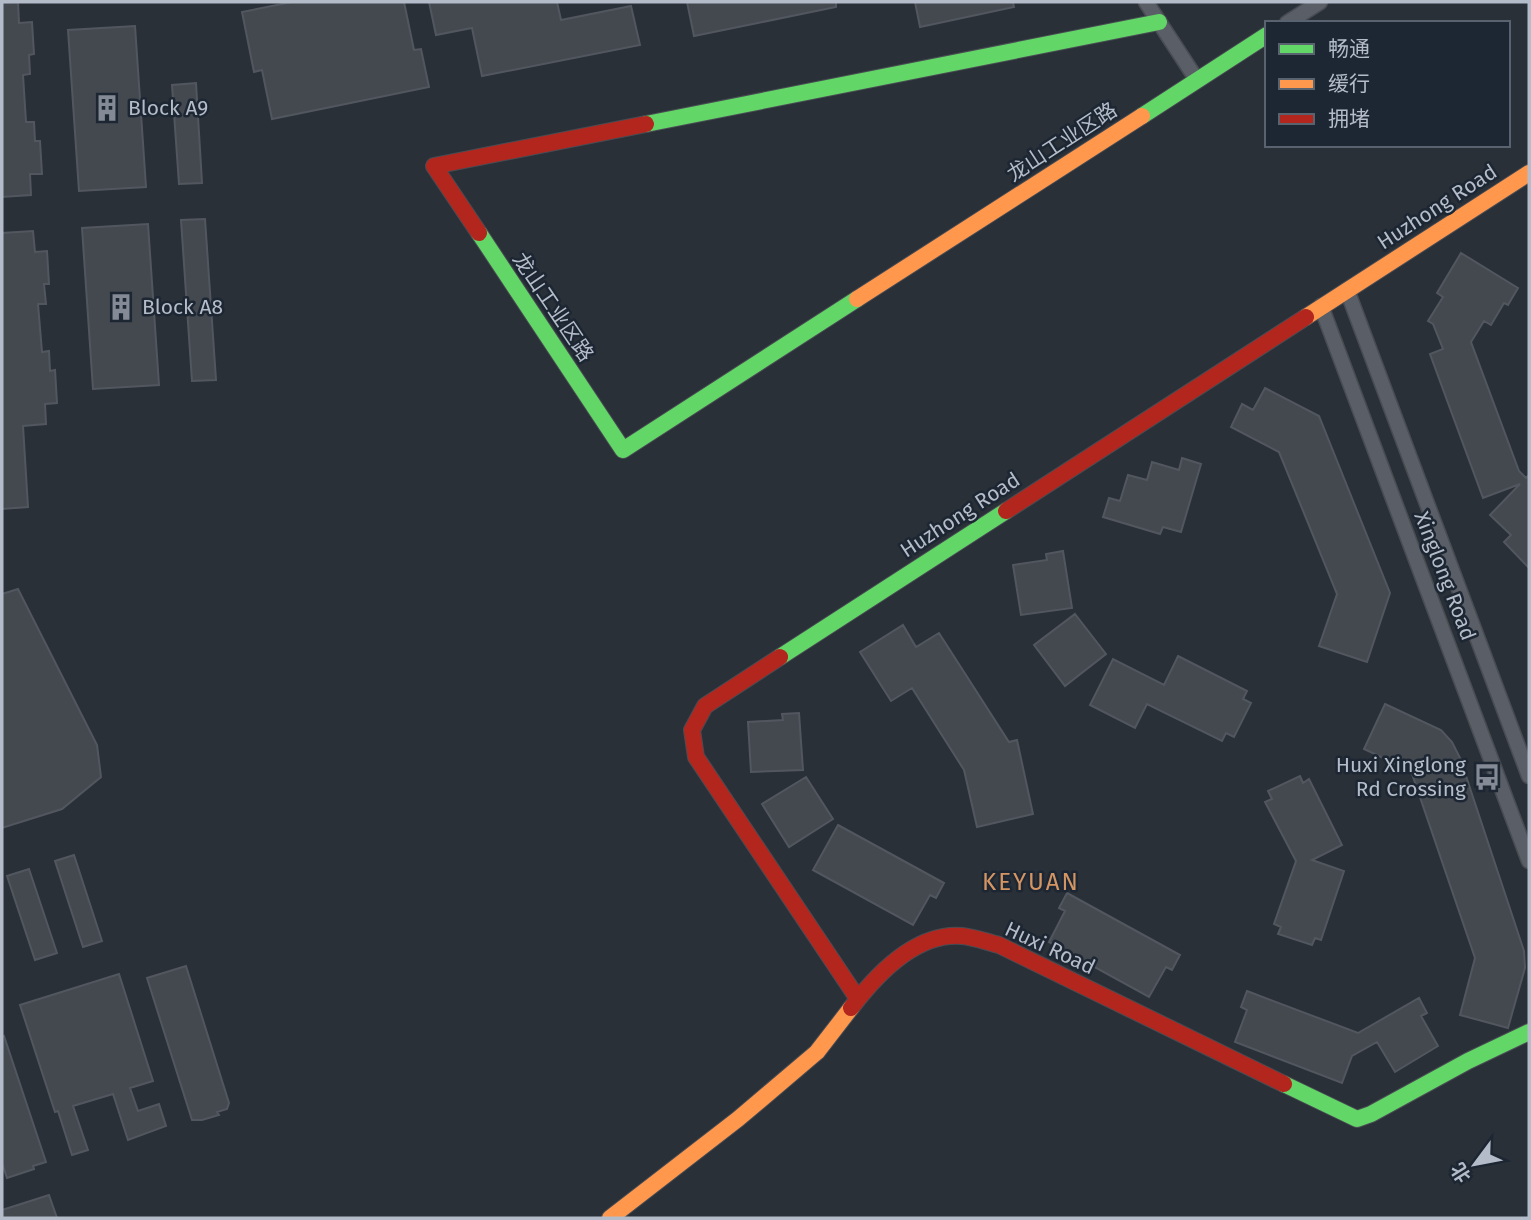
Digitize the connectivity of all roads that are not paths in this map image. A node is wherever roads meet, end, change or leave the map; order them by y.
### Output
1 (1146, 2) edge
2 (1320, 2) edge
3 (1290, 21) edge
4 (1159, 22) junction
5 (1265, 36) edge
6 (1197, 80) junction
7 (1529, 173) edge
8 (1346, 290) junction
9 (1321, 306) junction
10 (1529, 776) edge
11 (1529, 861) edge
12 (858, 999) junction
13 (1529, 1032) edge
14 (610, 1218) edge

1 - 4 street
2 - 3 street
4 - 6 street
4 - 6 street, 龙山工业区路
5 - 6 street, 龙山工业区路
7 - 8 street, Huzhong Road
8 - 9 street, Huzhong Road
8 - 10 street, Xinglong Road
9 - 11 street, Xinglong Road
9 - 12 street, Huzhong Road
12 - 13 street, Huxi Road
12 - 14 street, Huxi Road

